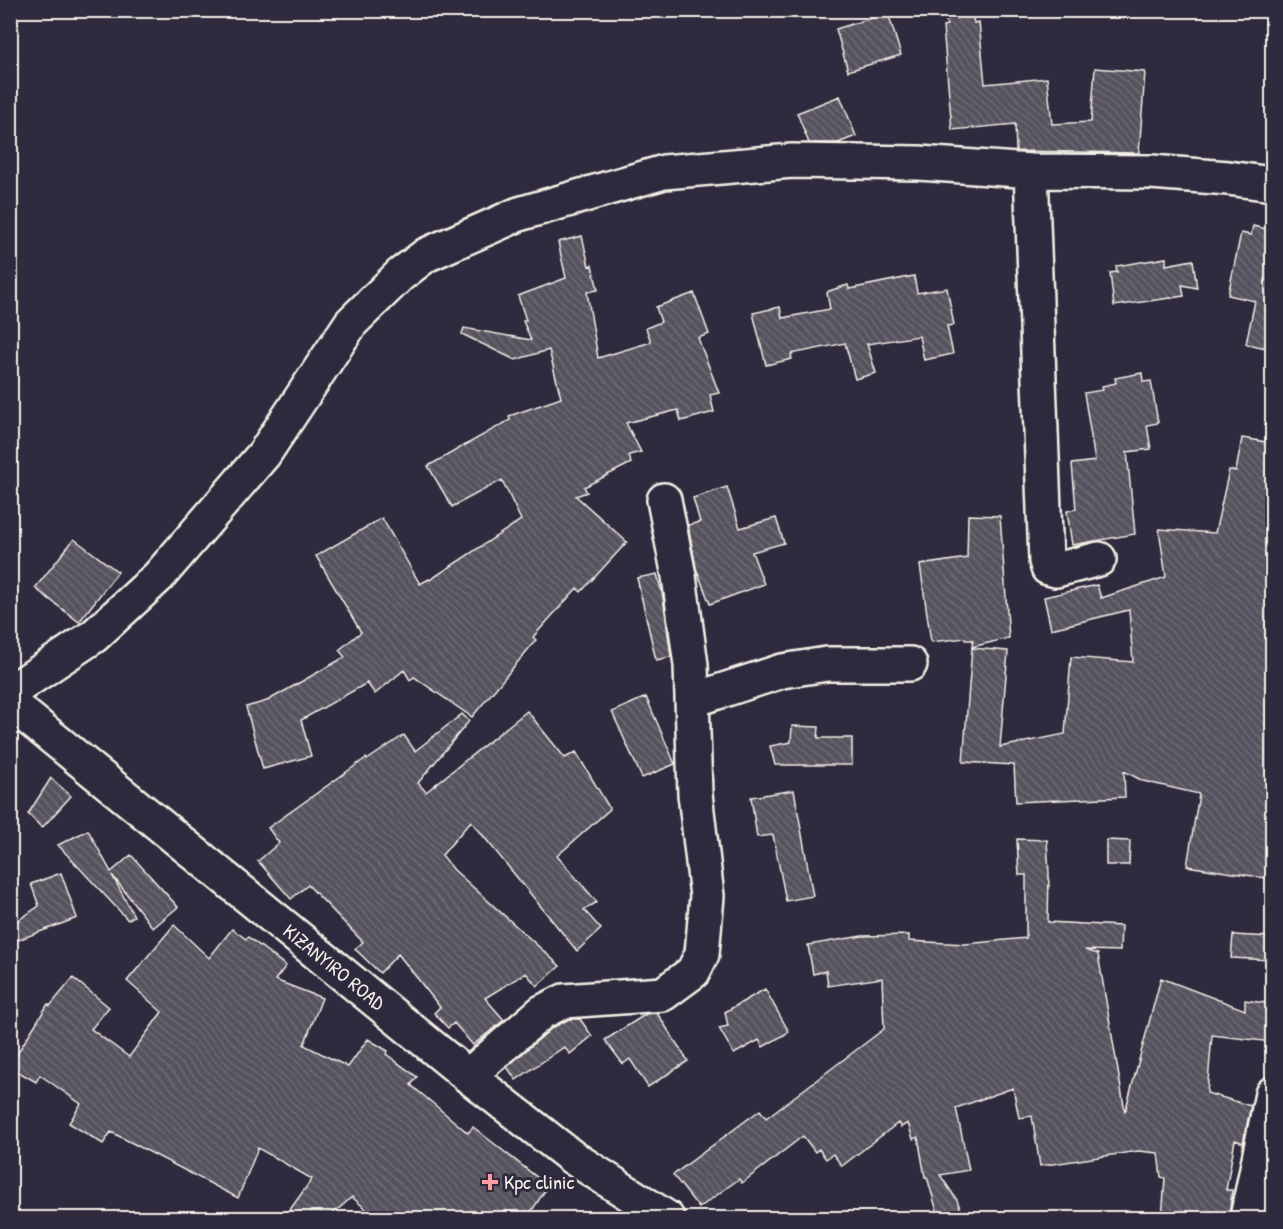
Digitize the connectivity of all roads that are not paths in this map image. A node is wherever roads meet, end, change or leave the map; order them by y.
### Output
1 (1031, 171) junction
2 (1272, 184) edge
3 (664, 500) dead end
4 (1099, 560) dead end
5 (910, 664) dead end
6 (10, 692) edge
7 (693, 700) junction
8 (10, 703) edge
9 (468, 1076) junction
10 (1272, 1094) edge
11 (667, 1218) edge
12 (1247, 1218) edge

1 - 2 street
1 - 4 street
1 - 6 street
3 - 7 street
5 - 7 street
7 - 9 street
8 - 9 street, KIZANYIRO ROAD
9 - 11 street, KIZANYIRO ROAD
10 - 12 street

